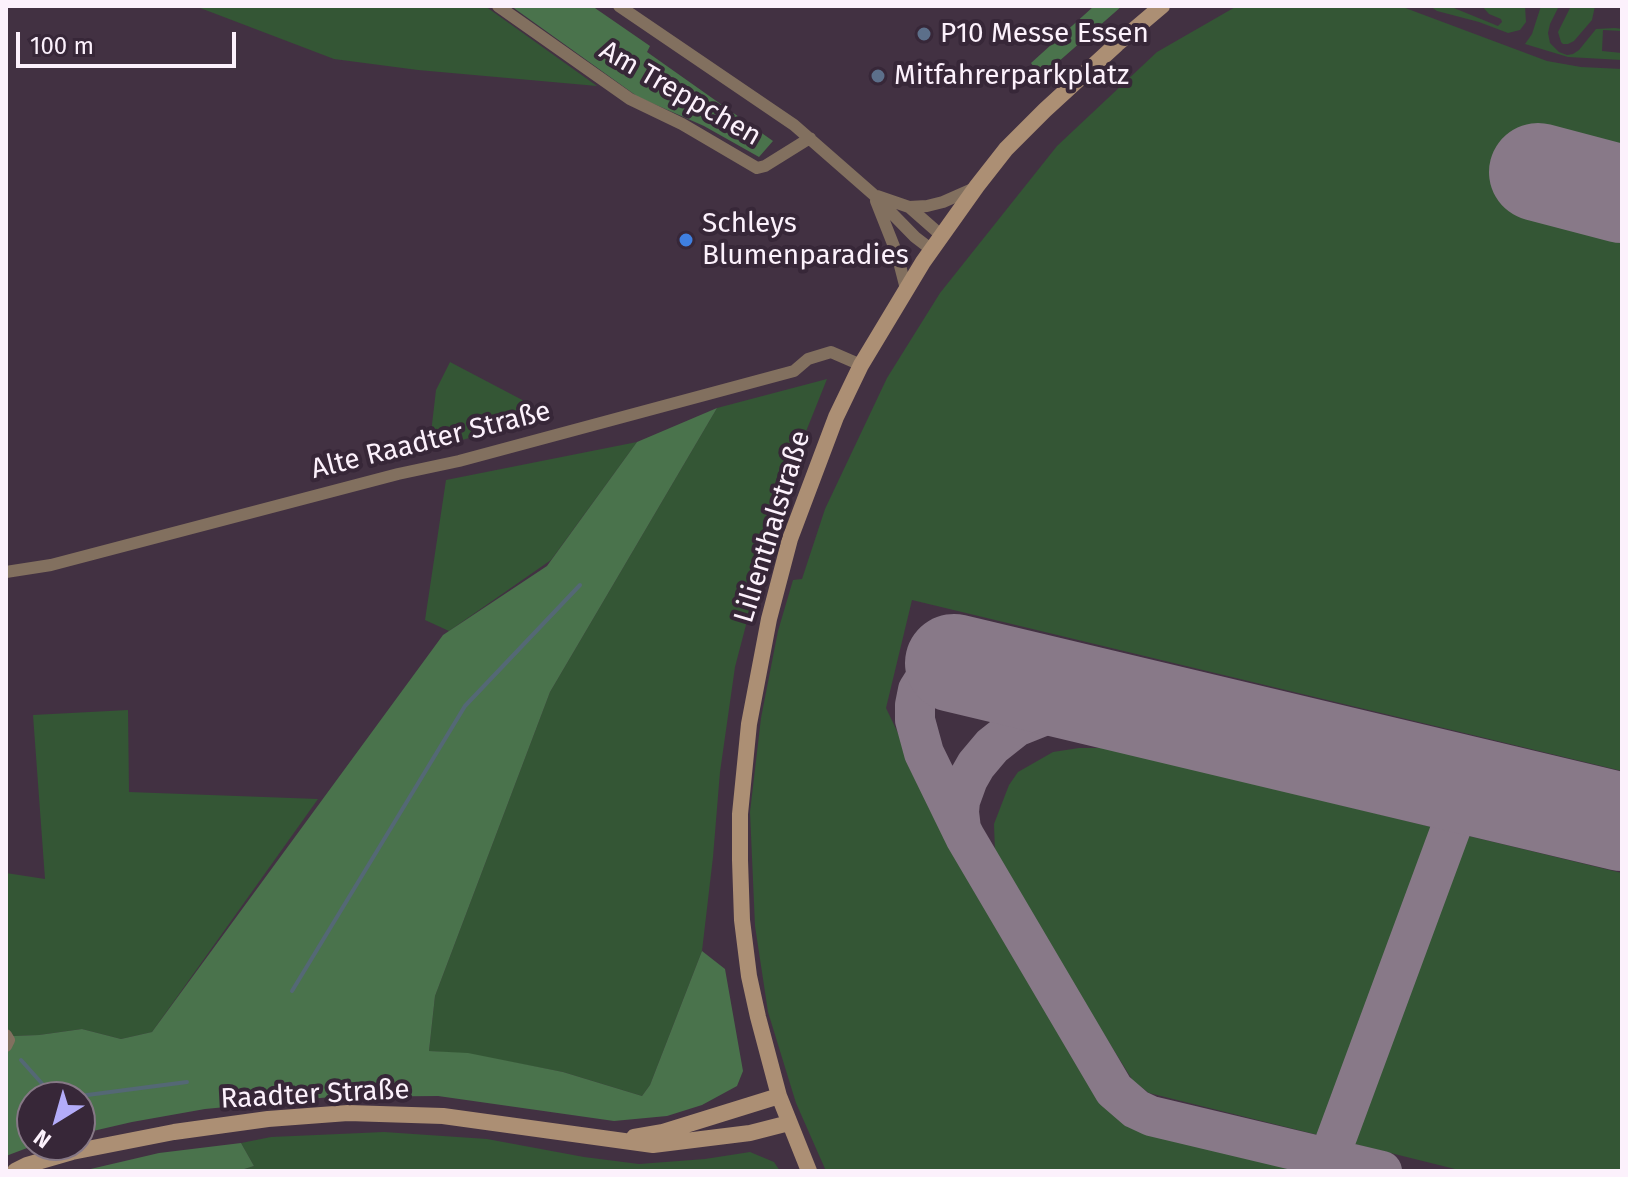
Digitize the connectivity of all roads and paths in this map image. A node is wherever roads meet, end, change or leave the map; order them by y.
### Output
1 (498, 6) edge
2 (619, 6) edge
3 (1162, 6) edge
4 (810, 138) junction
5 (977, 186) junction
6 (874, 195) junction
7 (909, 207) junction
8 (937, 243) junction
9 (906, 289) junction
10 (861, 365) junction
11 (6, 572) edge
12 (6, 1035) edge
13 (6, 1046) edge
14 (779, 1096) junction
15 (789, 1123) junction
16 (622, 1140) junction
17 (15, 1171) edge
18 (809, 1171) edge

1 - 4 street, Am Treppchen
2 - 4 street
3 - 5 main road, Lilienthalstraße
4 - 6 street
5 - 7 street
5 - 8 main road, Lilienthalstraße
6 - 7 street
6 - 8 street
6 - 9 street
7 - 8 street
8 - 9 main road, Lilienthalstraße
9 - 10 main road, Lilienthalstraße
10 - 11 street, Alte Raadter Straße
10 - 14 main road, Lilienthalstraße
12 - 13 street
14 - 15 main road, Lilienthalstraße
14 - 16 main road, Raadter Straße
15 - 16 main road, Raadter Straße
15 - 18 main road, Lilienthalstraße
16 - 17 main road, Raadter Straße

